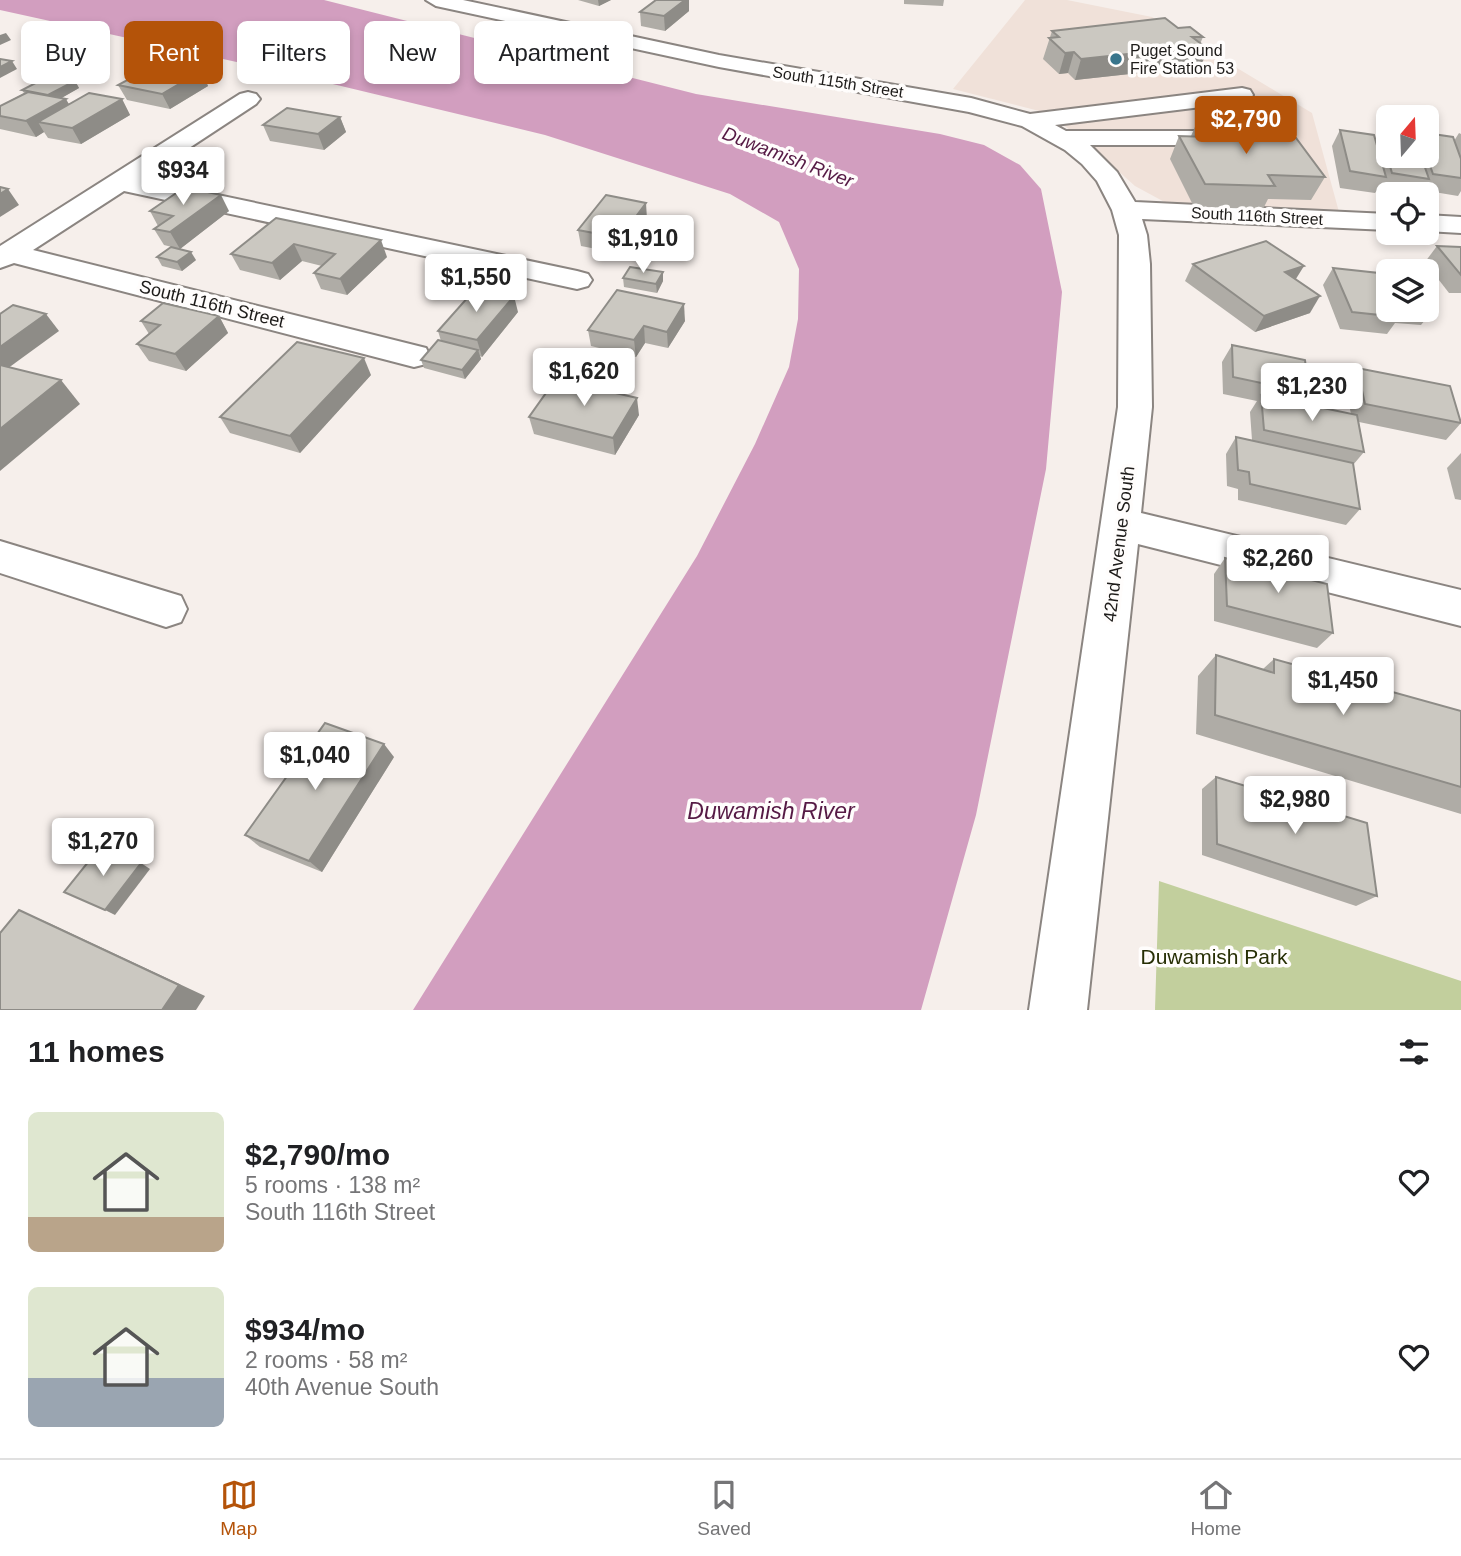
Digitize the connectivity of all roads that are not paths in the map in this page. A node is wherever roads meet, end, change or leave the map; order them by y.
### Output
1 (436, 0) edge
2 (1242, 95) dead end
3 (248, 99) dead end
4 (1046, 129) junction
5 (1258, 139) edge
6 (119, 182) junction
7 (1126, 210) junction
8 (1376, 221) edge
9 (1439, 224) edge
10 (1461, 225) edge
11 (5, 256) edge
12 (577, 279) dead end
13 (414, 356) dead end
14 (1121, 524) junction
15 (0, 557) edge
16 (1461, 608) edge
17 (166, 609) dead end
18 (1058, 1010) edge

1 - 4 street, South 115th Street
2 - 4 street, South 115th Street
3 - 6 street
4 - 5 street
4 - 7 street, 42nd Avenue South
6 - 11 street
6 - 12 street
7 - 8 street, South 116th Street
7 - 14 street, 42nd Avenue South
9 - 10 street
11 - 13 street, South 116th Street
14 - 16 street
14 - 18 street, 42nd Avenue South
15 - 17 street

